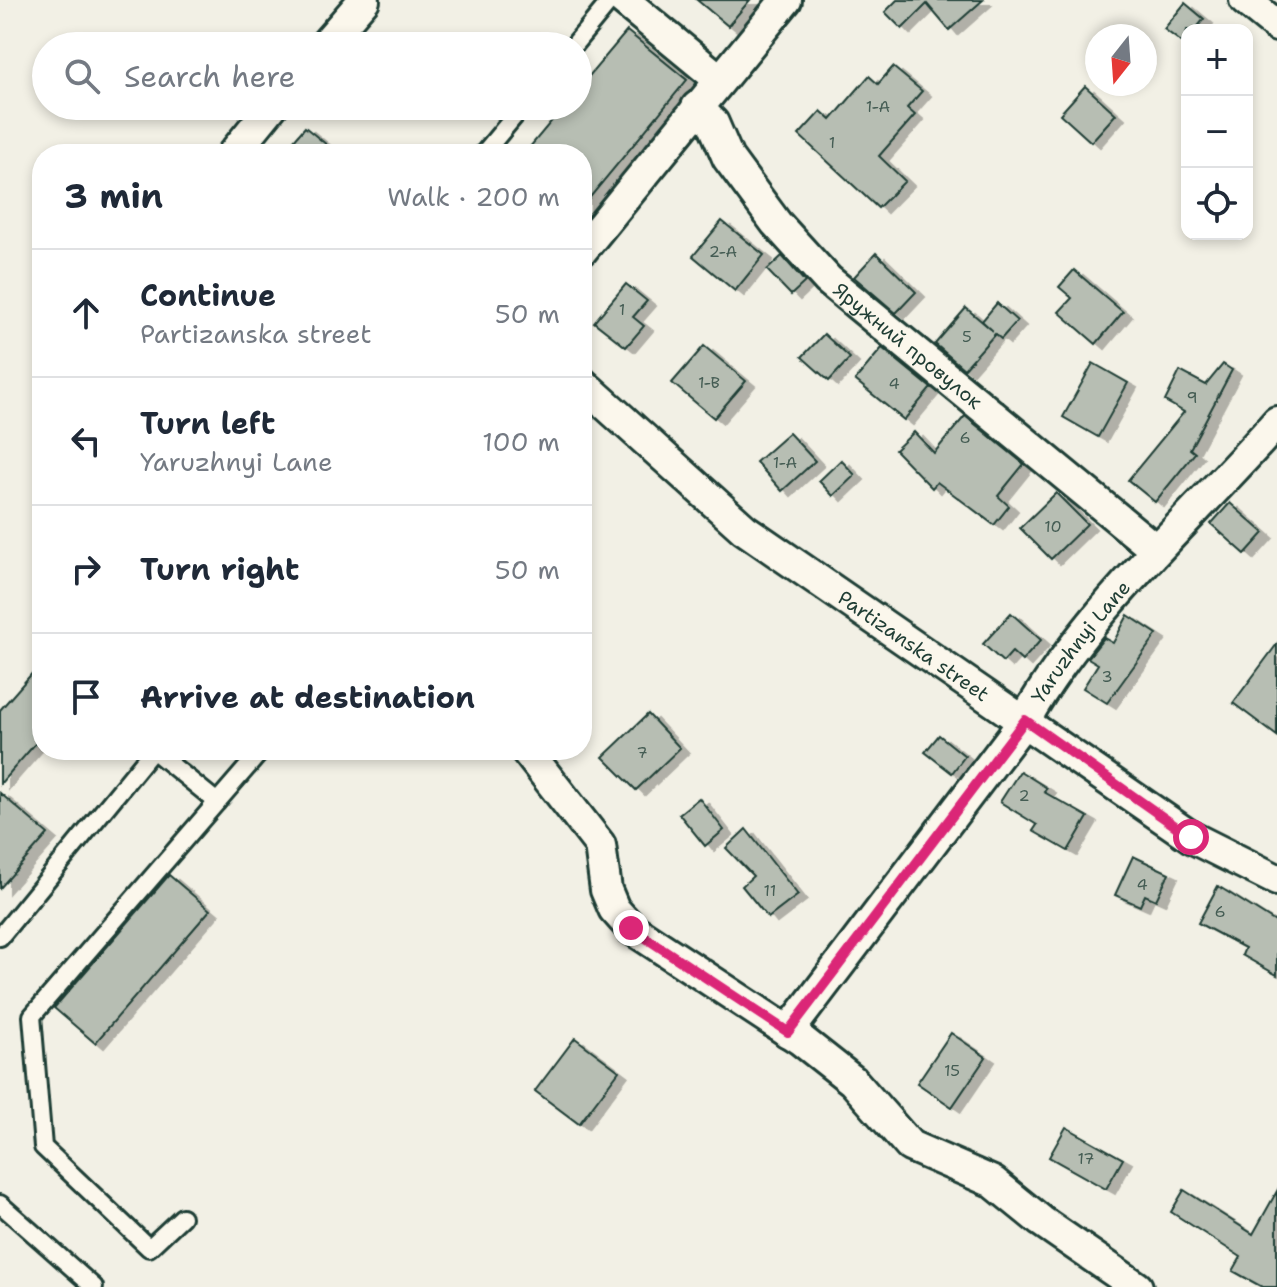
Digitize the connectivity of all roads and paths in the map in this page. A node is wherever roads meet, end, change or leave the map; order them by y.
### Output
1 (364, 0) edge
2 (611, 0) edge
3 (623, 0) edge
4 (786, 0) edge
5 (1245, 0) edge
6 (1277, 26) edge
7 (336, 32) edge
8 (585, 32) edge
9 (720, 80) junction
10 (697, 107) junction
11 (261, 120) edge
12 (511, 120) edge
13 (241, 144) edge
14 (491, 144) edge
15 (592, 238) edge
16 (592, 392) edge
17 (1277, 422) edge
18 (1156, 550) junction
19 (1025, 720) junction
20 (145, 760) edge
21 (165, 760) edge
22 (253, 760) edge
23 (534, 760) edge
24 (217, 802) junction
25 (1274, 873) edge
26 (0, 937) edge
27 (788, 1032) junction
28 (0, 1204) edge
29 (182, 1217) dead end
30 (94, 1287) edge
31 (1137, 1287) edge

1 - 7 street
2 - 8 lane
3 - 9 street
4 - 9 street
5 - 6 street
9 - 10 street
10 - 15 street
10 - 18 street, Яружний провулок
11 - 13 street
12 - 14 lane
16 - 19 street, Partizanska street
17 - 18 street, Yaruzhnyi Lane
18 - 19 street, Yaruzhnyi Lane
19 - 25 street, Partizanska street
19 - 27 street, Yaruzhnyi Lane
20 - 26 lane
21 - 24 lane
22 - 24 lane
23 - 27 street
24 - 29 lane
27 - 31 street
28 - 30 lane

